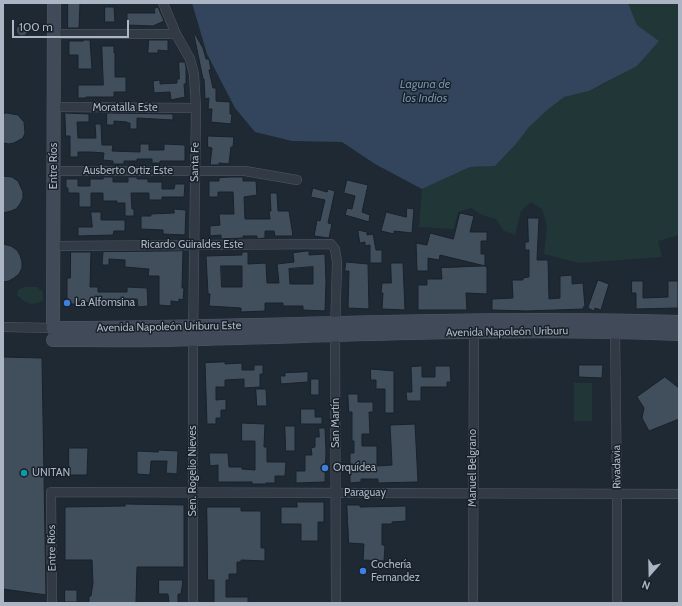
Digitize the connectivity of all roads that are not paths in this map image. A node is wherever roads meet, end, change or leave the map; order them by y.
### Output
1 (54, 3) edge
2 (163, 3) edge
3 (54, 34) junction
4 (176, 34) junction
5 (54, 107) junction
6 (196, 108) junction
7 (54, 171) junction
8 (195, 171) junction
9 (297, 180) dead end
10 (330, 244) joint
11 (194, 245) junction
12 (54, 246) junction
13 (679, 322) edge
14 (3, 327) edge
15 (335, 329) junction
16 (615, 331) junction
17 (474, 332) junction
18 (193, 333) junction
19 (53, 334) junction
20 (679, 334) edge
21 (51, 492) joint
22 (473, 492) junction
23 (193, 493) junction
24 (336, 494) junction
25 (617, 494) junction
26 (679, 494) edge
27 (52, 603) edge
28 (193, 603) edge
29 (336, 603) edge
30 (473, 603) edge
31 (617, 603) edge

1 - 3 main road, Entre Ríos
2 - 4 street, Santa Fe
3 - 4 street
3 - 5 main road, Entre Ríos
4 - 6 street, Santa Fe
5 - 6 street, Moratalla Este
5 - 7 main road, Entre Ríos
6 - 8 street, Santa Fe
7 - 8 street, Ausberto Ortiz Este
7 - 12 main road, Entre Ríos
8 - 9 street, Ausberto Ortiz Este
8 - 11 street, Santa Fe
10 - 11 street, Ricardo Güiraldes Este
10 - 15 street, San Martín
11 - 12 street, Ricardo Güiraldes Este
11 - 18 street, Santa Fe
12 - 19 main road, Entre Ríos
13 - 15 main road, Avenida Napoleón Uriburu
14 - 19 street, Avenida Napoleón Uriburu Este
15 - 17 main road, Avenida Napoleón Uriburu
15 - 18 main road, Avenida Napoleón Uriburu Este
15 - 24 street, San Martín
16 - 17 main road, Avenida Napoleón Uriburu
16 - 20 main road, Avenida Napoleón Uriburu
16 - 25 street, Rivadavia
17 - 22 street, Manuel Belgrano
18 - 19 main road, Avenida Napoleón Uriburu Este
18 - 23 street, Sen. Rogelio Nieves
21 - 23 street, Paraguay
21 - 27 street, Entre Ríos
22 - 24 street, Paraguay
22 - 25 street, Paraguay
22 - 30 street, Manuel Belgrano
23 - 24 street, Paraguay
23 - 28 street, Sen. Rogelio Nieves
24 - 29 street, San Martín
25 - 26 street, Paraguay
25 - 31 street, Rivadavia

